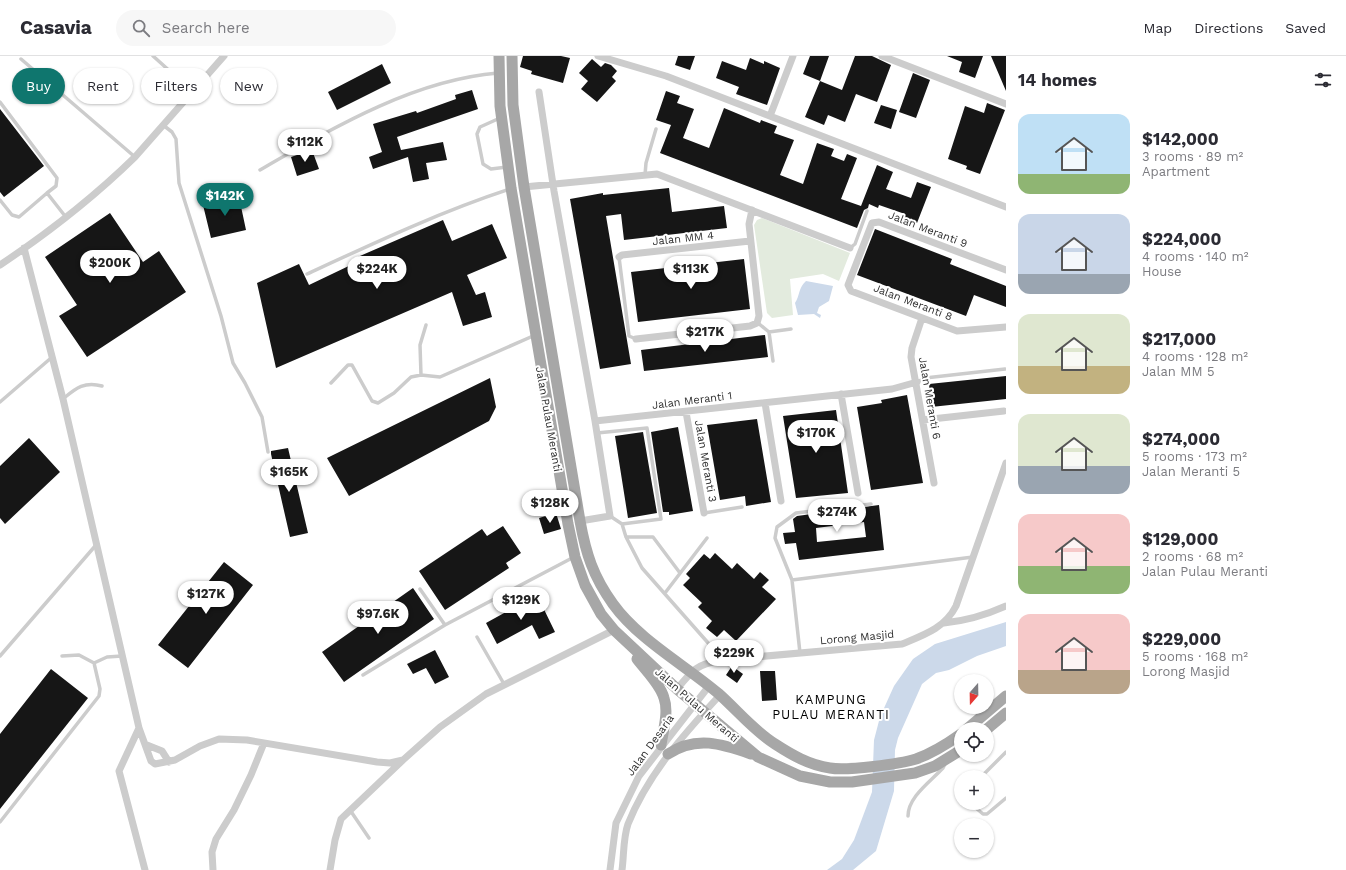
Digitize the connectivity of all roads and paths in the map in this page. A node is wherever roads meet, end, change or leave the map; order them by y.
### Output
1 (153, 56) edge
2 (224, 56) edge
3 (500, 56) edge
4 (512, 56) edge
5 (598, 56) edge
6 (793, 56) edge
7 (882, 56) edge
8 (20, 59) dead end
9 (166, 68) edge
10 (212, 69) edge
11 (499, 73) junction
12 (539, 92) dead end
13 (0, 102) edge
14 (181, 104) edge
15 (1006, 104) edge
16 (770, 116) junction
17 (501, 118) junction
18 (164, 125) junction
19 (656, 129) dead end
20 (135, 157) junction
21 (508, 167) junction
22 (260, 170) dead end
23 (645, 175) junction
24 (553, 185) junction
25 (524, 187) junction
26 (511, 188) junction
27 (47, 193) junction
28 (0, 200) edge
29 (1006, 207) edge
30 (752, 210) junction
31 (867, 211) dead end
32 (65, 216) junction
33 (750, 241) junction
34 (24, 248) junction
35 (850, 248) joint
36 (860, 254) joint
37 (619, 257) joint
38 (0, 265) edge
39 (1006, 270) edge
40 (307, 274) dead end
41 (922, 318) junction
42 (757, 322) junction
43 (426, 325) dead end
44 (1006, 327) edge
45 (791, 329) dead end
46 (769, 332) junction
47 (534, 335) junction
48 (636, 339) joint
49 (51, 358) junction
50 (773, 361) dead end
51 (1005, 369) edge
52 (421, 375) junction
53 (917, 382) junction
54 (331, 383) dead end
55 (102, 386) dead end
56 (841, 394) junction
57 (63, 399) junction
58 (0, 402) edge
59 (765, 402) junction
60 (1004, 411) dead end
61 (686, 412) junction
62 (923, 420) junction
63 (595, 421) junction
64 (597, 433) junction
65 (268, 452) dead end
66 (1006, 463) edge
67 (934, 483) dead end
68 (858, 493) dead end
69 (781, 501) dead end
70 (871, 504) dead end
71 (742, 507) dead end
72 (704, 513) joint
73 (610, 516) junction
74 (580, 521) junction
75 (622, 524) junction
76 (626, 537) junction
77 (707, 538) dead end
78 (96, 544) junction
79 (575, 557) junction
80 (973, 557) junction
81 (680, 573) junction
82 (792, 580) junction
83 (420, 589) dead end
84 (665, 593) junction
85 (1006, 606) edge
86 (944, 623) junction
87 (445, 625) junction
88 (614, 630) junction
89 (477, 637) dead end
90 (623, 640) junction
91 (800, 653) junction
92 (0, 656) edge
93 (62, 656) dead end
94 (123, 656) junction
95 (721, 660) junction
96 (94, 663) junction
97 (692, 672) junction
98 (363, 675) dead end
99 (504, 684) junction
100 (710, 686) junction
101 (678, 689) junction
102 (720, 695) junction
103 (1006, 696) edge
104 (695, 703) junction
105 (705, 712) junction
106 (1004, 715) edge
107 (975, 722) edge
108 (994, 723) edge
109 (139, 728) junction
110 (954, 739) edge
111 (264, 743) junction
112 (147, 745) junction
113 (665, 750) junction
114 (1006, 752) edge
115 (954, 755) edge
116 (758, 757) junction
117 (948, 759) junction
118 (403, 760) junction
119 (168, 762) junction
120 (988, 770) edge
121 (1006, 798) edge
122 (994, 808) edge
123 (350, 810) junction
124 (978, 810) edge
125 (992, 810) edge
126 (908, 816) dead end
127 (0, 822) edge
128 (369, 838) dead end
129 (144, 870) edge
130 (213, 870) edge
131 (330, 870) edge
132 (610, 870) edge
133 (622, 870) edge

1 - 9 lane
2 - 10 street
3 - 11 main road, Jalan Pulau Meranti
4 - 25 main road, Jalan Pulau Meranti
5 - 16 street
6 - 16 street
7 - 15 street
8 - 20 lane
11 - 17 main road, Jalan Pulau Meranti
11 - 22 lane
12 - 24 street
13 - 27 lane
14 - 18 street
16 - 29 street
17 - 21 main road, Jalan Pulau Meranti
17 - 21 lane
18 - 20 street
18 - 65 lane
19 - 23 lane
20 - 32 street
21 - 26 main road, Jalan Pulau Meranti
23 - 24 street
23 - 30 street
24 - 25 street
24 - 63 street
25 - 74 main road, Jalan Pulau Meranti
26 - 40 lane
26 - 47 main road, Jalan Pulau Meranti
27 - 28 lane
27 - 32 lane
30 - 33 street
30 - 35 street
31 - 35 lane
32 - 34 street
33 - 37 street, Jalan MM 4
33 - 42 street
34 - 38 street
34 - 49 street
36 - 39 street, Jalan Meranti 9
36 - 41 street, Jalan Meranti 8
37 - 48 lane
41 - 44 street, Jalan Meranti 8
41 - 53 street, Jalan Meranti 6
42 - 46 lane
42 - 48 street
43 - 52 lane
45 - 46 lane
46 - 50 lane
47 - 52 lane
47 - 79 main road, Jalan Pulau Meranti
49 - 57 street
49 - 58 lane
51 - 53 lane
52 - 54 lane
53 - 56 street, Jalan Meranti 1
53 - 62 street, Jalan Meranti 6
55 - 57 lane
56 - 59 street, Jalan Meranti 1
56 - 68 street
57 - 78 street
59 - 61 street, Jalan Meranti 1
59 - 69 street
60 - 62 street
61 - 63 street, Jalan Meranti 1
61 - 72 street, Jalan Meranti 3
62 - 67 street, Jalan Meranti 6
63 - 64 street
64 - 73 street
64 - 75 lane
66 - 80 street, Lorong Masjid
70 - 82 lane
71 - 72 lane
73 - 74 street
73 - 75 lane
74 - 97 main road, Jalan Pulau Meranti
75 - 76 lane
76 - 81 lane
76 - 84 lane
77 - 81 lane
78 - 92 lane
78 - 94 street
79 - 87 lane
79 - 88 main road, Jalan Pulau Meranti
80 - 82 lane
80 - 86 street, Lorong Masjid
81 - 84 lane
82 - 91 lane
83 - 87 lane
84 - 95 lane
85 - 86 street
86 - 91 street, Lorong Masjid
87 - 98 lane
88 - 90 main road, Jalan Pulau Meranti
88 - 99 street
89 - 99 lane
90 - 101 main road, Jalan Pulau Meranti
90 - 113 main road
91 - 95 street, Lorong Masjid
93 - 96 lane
94 - 96 lane
94 - 109 street
95 - 97 street, Lorong Masjid
96 - 127 lane
97 - 100 main road, Jalan Pulau Meranti
97 - 101 street, Lorong Masjid
99 - 118 street
100 - 102 main road, Jalan Pulau Meranti
100 - 104 street, Jalan Desaria
101 - 104 main road, Jalan Pulau Meranti
102 - 105 street, Jalan Desaria
102 - 110 main road, Jalan Pulau Meranti
103 - 107 main road
104 - 105 main road, Jalan Pulau Meranti
104 - 113 street, Jalan Desaria
105 - 113 street, Jalan Desaria
105 - 116 main road, Jalan Pulau Meranti
106 - 108 main road
109 - 112 street
109 - 129 street
111 - 118 street
111 - 119 street
111 - 130 street
112 - 119 street
112 - 119 street
113 - 116 main road
113 - 132 street, Jalan Desaria
113 - 133 street, Jalan Desaria
114 - 120 lane
115 - 117 main road, Jalan Pulau Meranti
116 - 117 main road, Jalan Pulau Meranti
117 - 126 lane
118 - 123 street
121 - 122 lane
123 - 128 lane
123 - 131 street
124 - 125 lane

